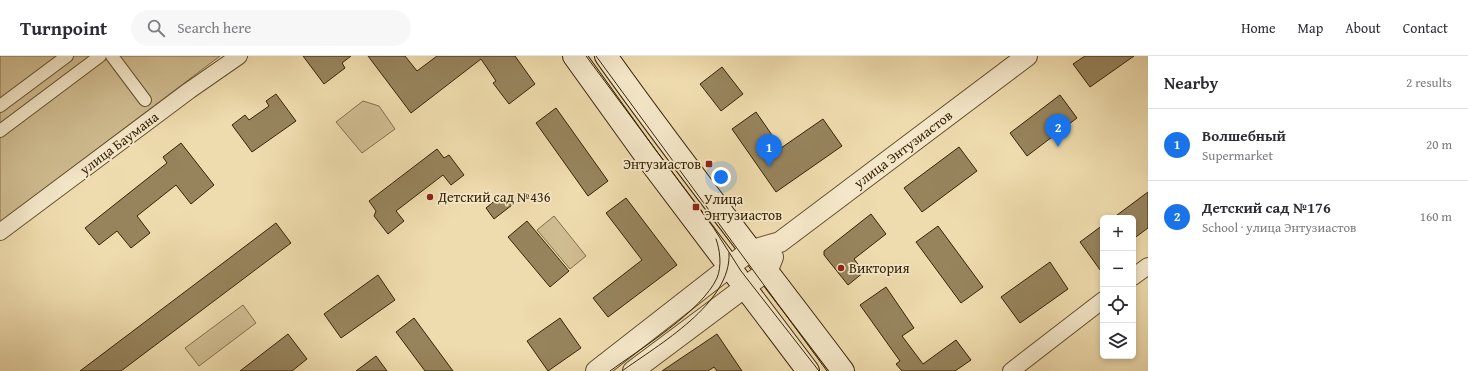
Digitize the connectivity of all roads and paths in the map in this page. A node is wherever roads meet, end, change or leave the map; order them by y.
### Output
1 (67, 56) edge
2 (100, 56) edge
3 (112, 56) edge
4 (239, 56) edge
5 (574, 56) edge
6 (606, 56) edge
7 (1027, 56) edge
8 (146, 100) dead end
9 (0, 106) edge
10 (0, 131) edge
11 (0, 232) edge
12 (780, 242) junction
13 (752, 250) junction
14 (1148, 266) edge
15 (730, 267) junction
16 (768, 270) junction
17 (1136, 275) edge
18 (745, 287) junction
19 (1100, 302) edge
20 (596, 371) edge
21 (632, 371) edge
22 (808, 371) edge
23 (843, 371) edge
24 (1011, 371) edge

1 - 9 street
2 - 10 street
3 - 8 street
4 - 11 street, улица Баумана
5 - 15 main road
6 - 13 main road
7 - 12 street, улица Энтузиастов
12 - 13 street
12 - 16 street
13 - 15 street
13 - 16 main road
14 - 17 street
15 - 18 main road
15 - 20 street
16 - 18 street
16 - 23 main road
18 - 21 street
18 - 22 main road
19 - 24 street

